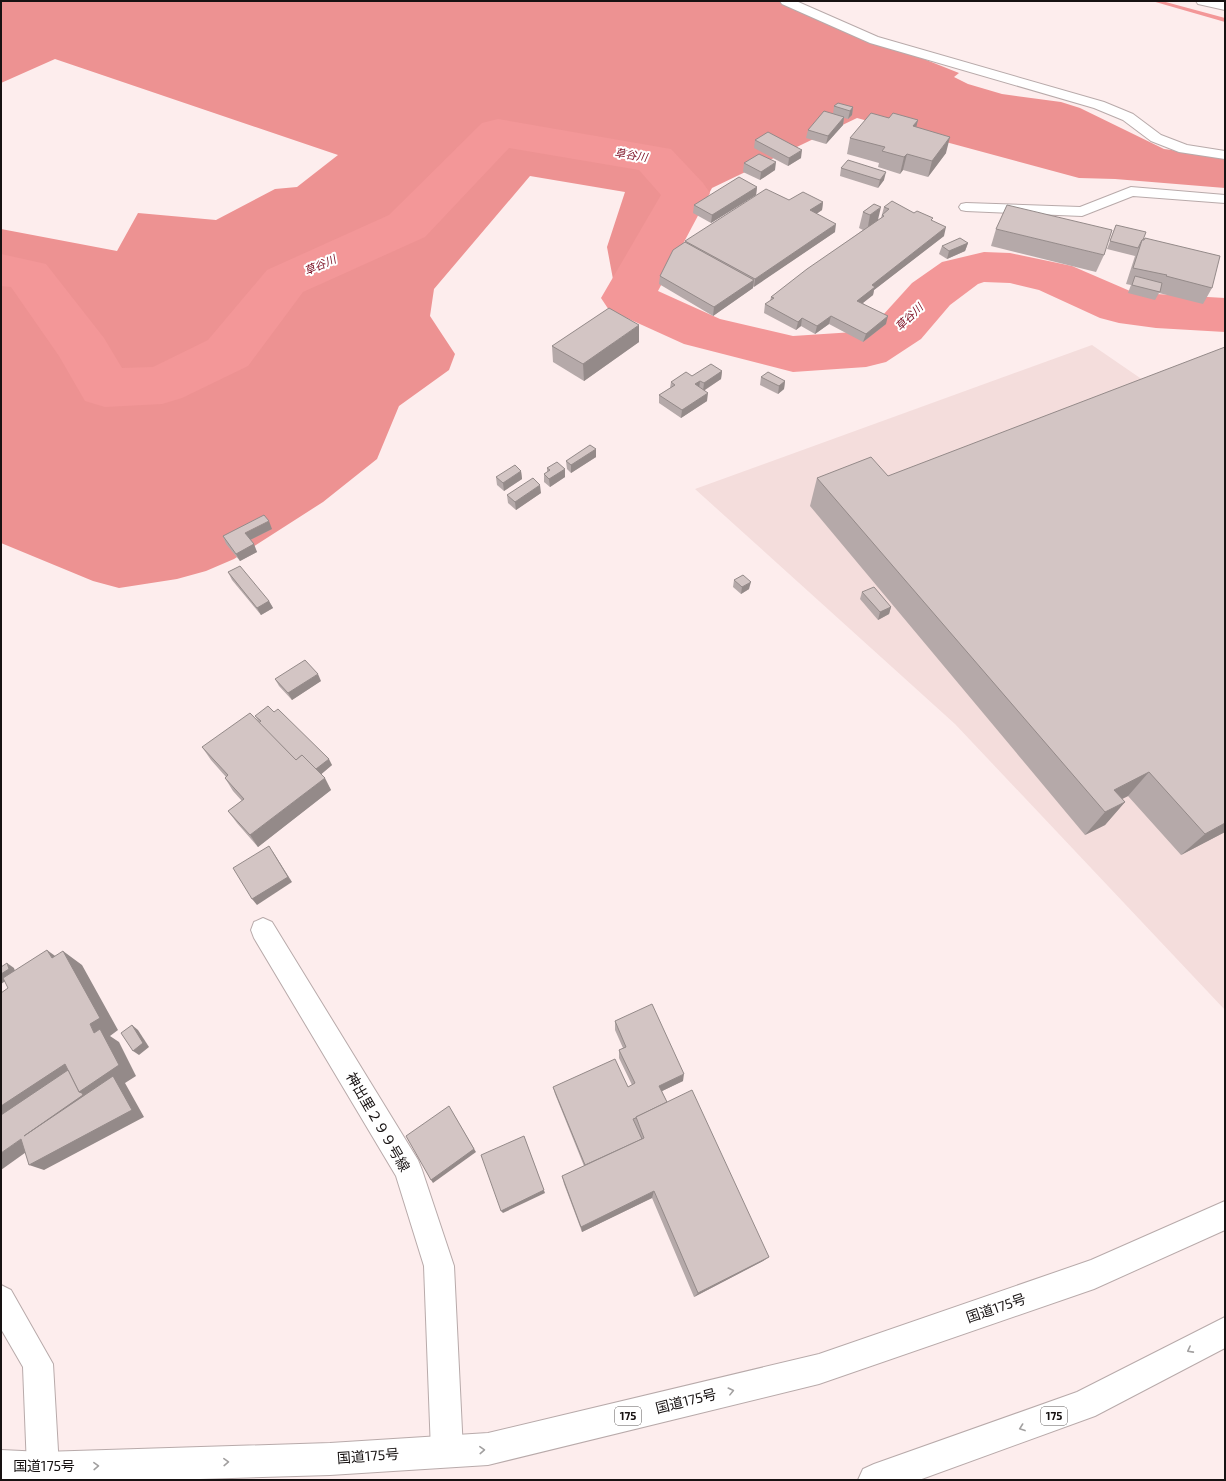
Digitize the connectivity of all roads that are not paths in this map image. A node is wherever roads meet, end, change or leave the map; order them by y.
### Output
1 (786, 1) edge
2 (1202, 1) edge
3 (1225, 6) edge
4 (1225, 155) edge
5 (1225, 199) edge
6 (966, 207) dead end
7 (263, 930) dead end
8 (1225, 1215) edge
9 (1, 1300) edge
10 (1225, 1332) edge
11 (447, 1451) junction
12 (1, 1466) edge
13 (42, 1468) junction
14 (874, 1480) edge

1 - 4 main road
2 - 3 main road
5 - 6 main road
7 - 11 main road, 神出里２９９号線
11 -> 8 main road, 国道175号 / 175
9 - 13 main road
10 -> 14 main road, 175
13 -> 11 main road, 国道175号 / 175
12 - 13 main road, 国道175号 / 175

